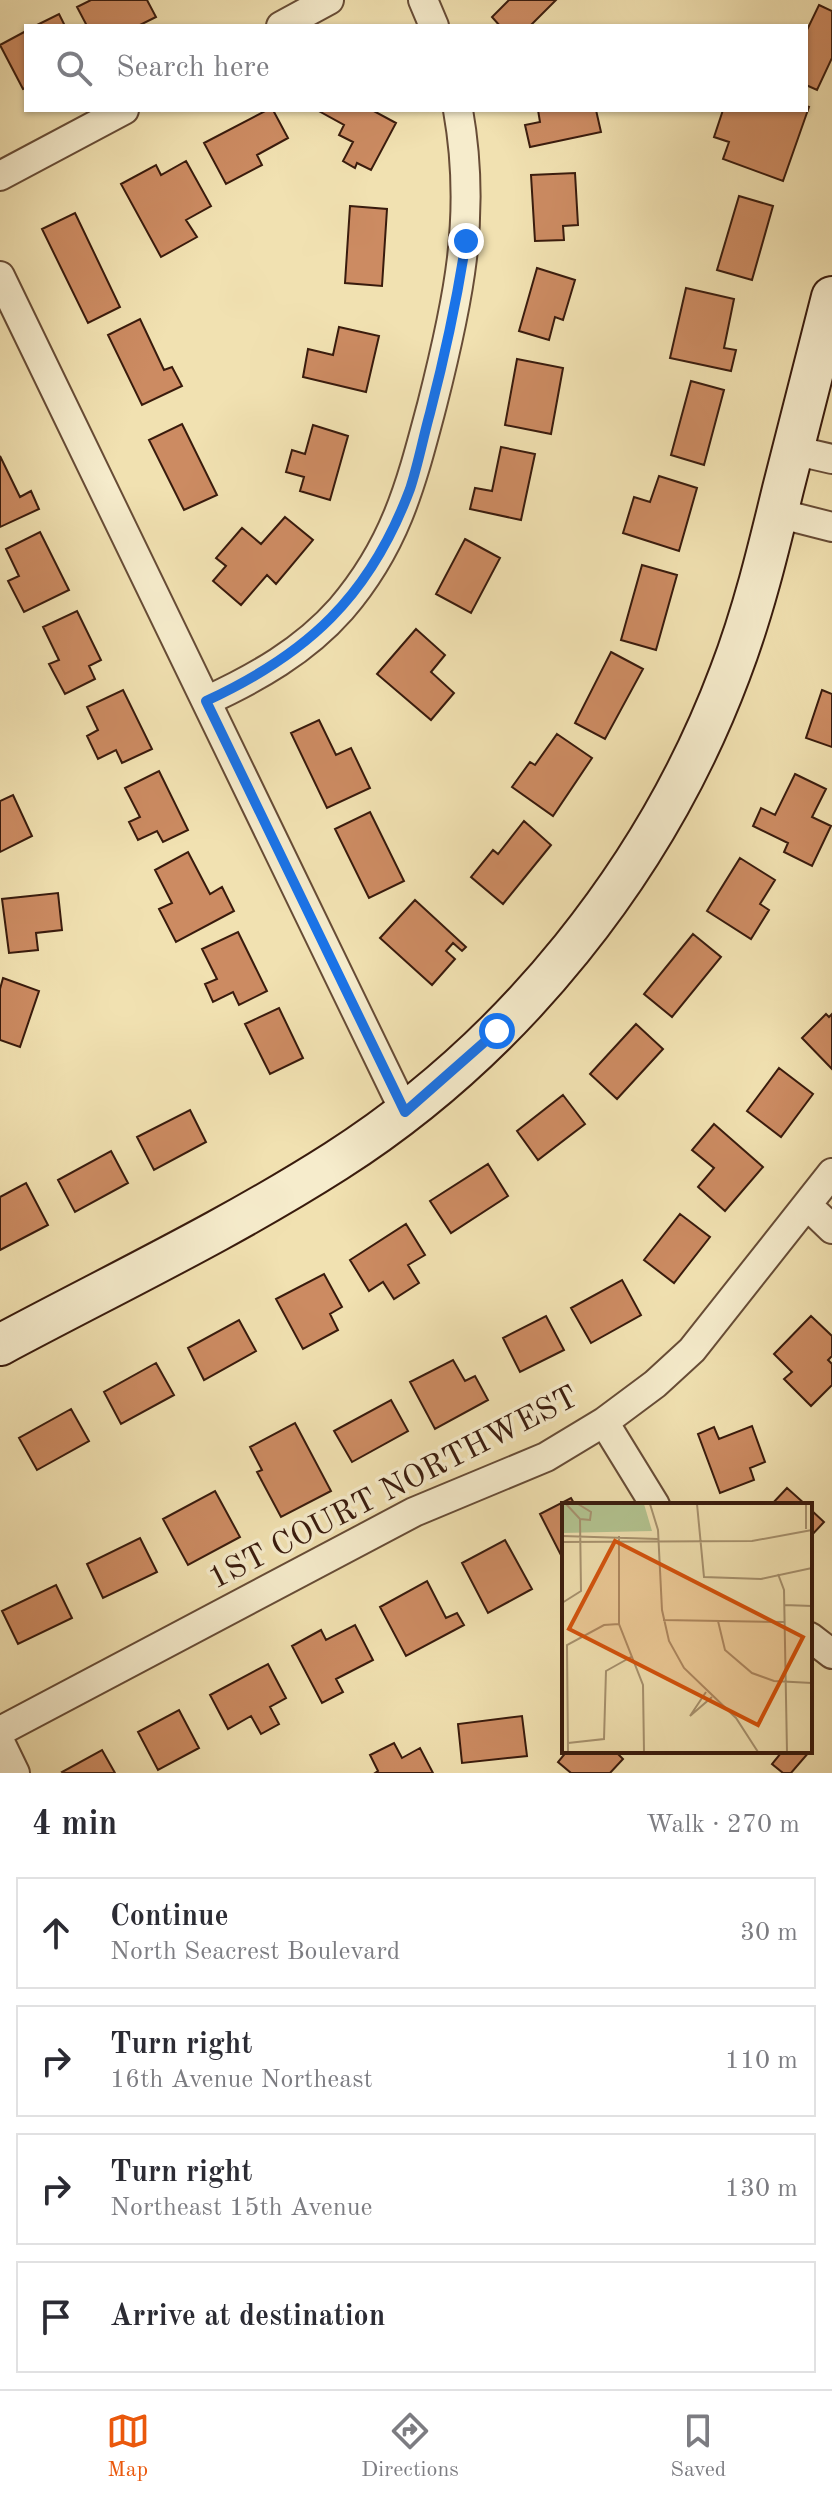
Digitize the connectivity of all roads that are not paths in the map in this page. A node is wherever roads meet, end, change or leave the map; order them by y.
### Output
1 (329, 0) edge
2 (423, 0) edge
3 (285, 24) edge
4 (433, 24) edge
5 (120, 112) edge
6 (458, 112) edge
7 (0, 176) edge
8 (0, 276) edge
9 (832, 297) edge
10 (793, 450) junction
11 (832, 459) edge
12 (777, 513) junction
13 (832, 527) edge
14 (206, 701) junction
15 (405, 1112) junction
16 (832, 1173) edge
17 (807, 1205) junction
18 (832, 1229) edge
19 (0, 1345) edge
20 (604, 1422) junction
21 (654, 1503) edge
22 (812, 1639) edge
23 (832, 1654) edge
24 (0, 1731) edge
25 (0, 1742) edge
26 (15, 1773) edge

1 - 3 street
2 - 4 street
5 - 7 street
6 - 14 street
8 - 14 street
9 - 10 street
10 - 11 street
10 - 12 street
12 - 13 street
12 - 15 street
14 - 15 street
15 - 19 street
16 - 17 street, 1ST COURT NORTHWEST
17 - 18 street
17 - 20 street, 1ST COURT NORTHWEST
20 - 21 street
20 - 24 street, 1ST COURT NORTHWEST
22 - 23 street
25 - 26 street

